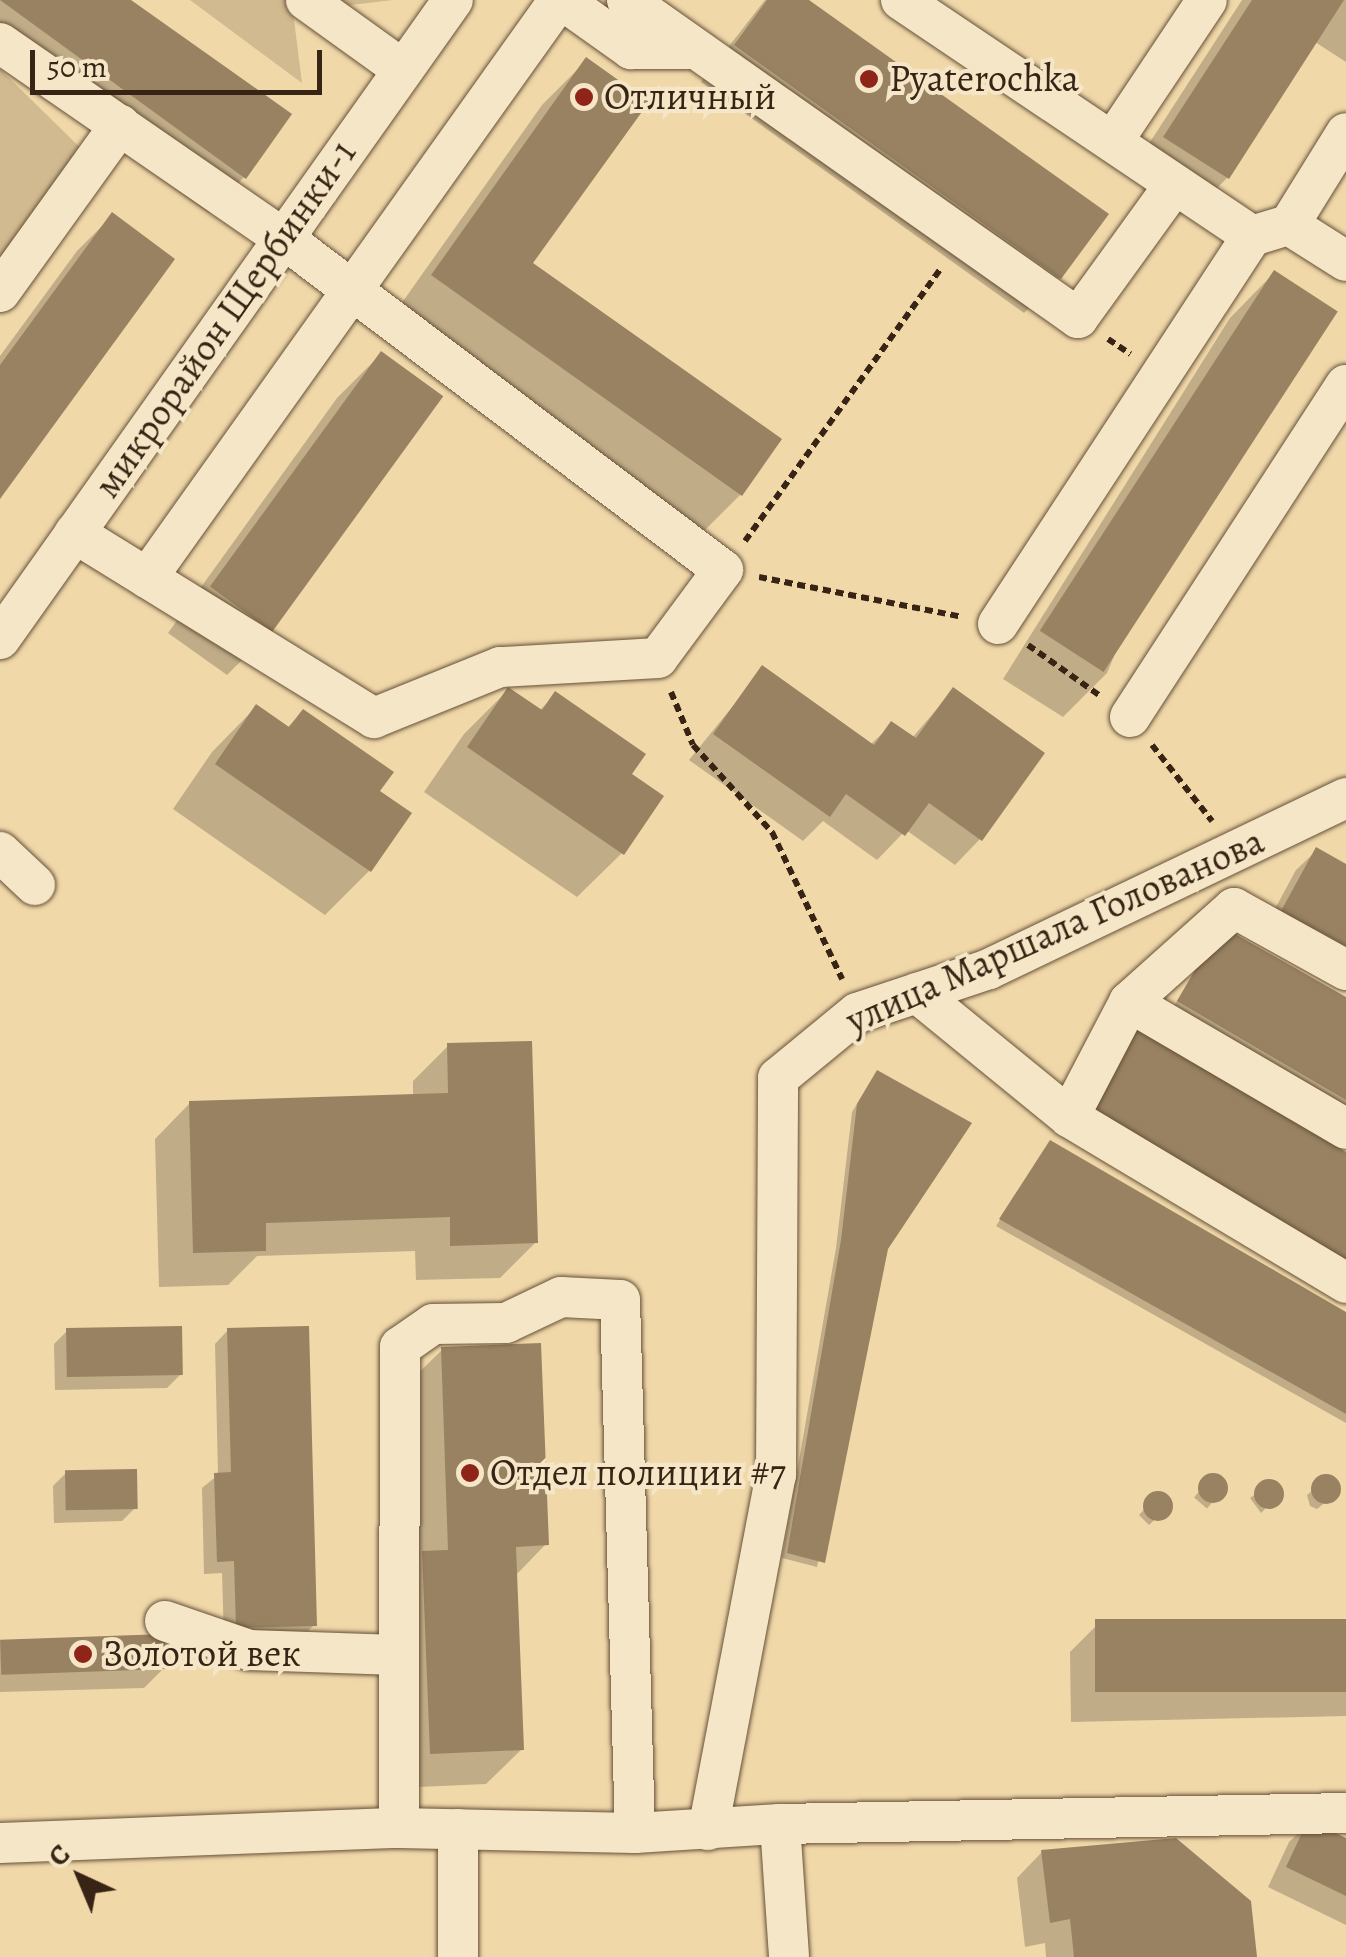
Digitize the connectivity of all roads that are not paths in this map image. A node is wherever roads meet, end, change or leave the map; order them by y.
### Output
1 (306, 0) edge
2 (453, 0) edge
3 (560, 0) edge
4 (627, 0) edge
5 (901, 0) edge
6 (1207, 0) edge
7 (0, 43) edge
8 (694, 49) junction
9 (402, 68) junction
10 (120, 125) junction
11 (1346, 134) edge
12 (1113, 141) junction
13 (1176, 184) junction
14 (1271, 231) junction
15 (282, 238) junction
16 (1346, 260) edge
17 (352, 290) junction
18 (0, 292) edge
19 (1346, 385) edge
20 (74, 533) junction
21 (147, 578) junction
22 (998, 624) road end
23 (0, 639) edge
24 (1130, 716) road end
25 (1346, 798) edge
26 (0, 852) edge
27 (35, 884) dead end
28 (1346, 970) edge
29 (917, 993) junction
30 (1128, 1002) junction
31 (1069, 1117) junction
32 (1346, 1129) edge
33 (1346, 1283) edge
34 (165, 1621) dead end
35 (398, 1655) junction
36 (1346, 1812) edge
37 (780, 1824) junction
38 (399, 1828) junction
39 (458, 1829) junction
40 (708, 1830) junction
41 (635, 1833) junction
42 (0, 1843) edge
43 (458, 1957) edge
44 (789, 1957) edge

1 - 9 street
2 - 9 street, микрорайон Щербинки-1
3 - 8 street
3 - 17 street
4 - 8 street
5 - 12 street
6 - 12 street
7 - 10 street
8 - 13 street
9 - 15 street, микрорайон Щербинки-1
10 - 15 street
10 - 18 street
11 - 14 street
12 - 13 street
13 - 14 street
14 - 16 street
14 - 22 street
15 - 17 street
15 - 20 street, микрорайон Щербинки-1
17 - 21 street
17 - 21 street
19 - 24 street
20 - 21 street
20 - 23 street, микрорайон Щербинки-1
25 - 29 street, улица Маршала Голованова
26 - 27 street
28 - 30 street
29 - 31 street
29 - 40 street, улица Маршала Голованова
30 - 31 street
30 - 32 street
31 - 33 street
34 - 35 street
35 - 38 street
35 - 41 street
36 - 37 street
37 - 40 street
37 - 44 street
38 - 39 street
38 - 42 street
39 - 41 street
39 - 43 street
40 - 41 street

